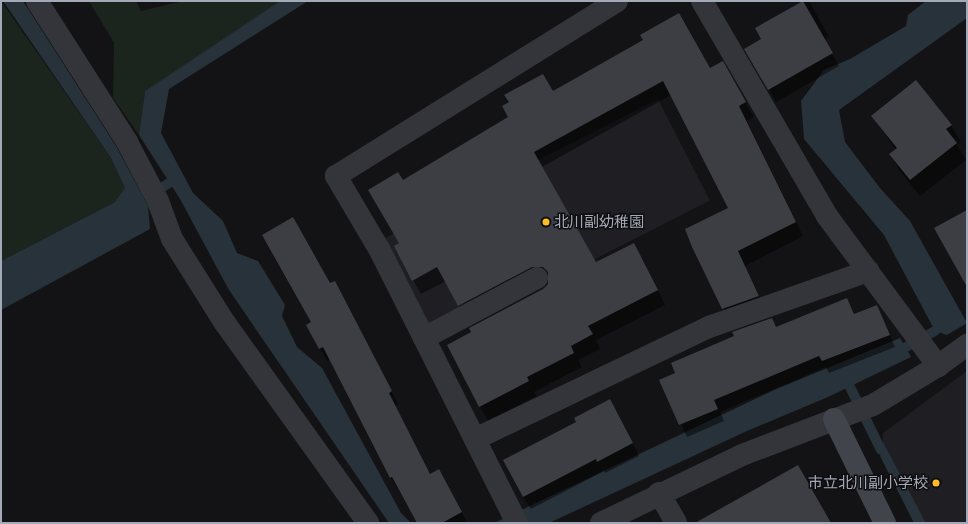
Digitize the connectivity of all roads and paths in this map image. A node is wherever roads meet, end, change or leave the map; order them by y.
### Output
1 (37, 1) edge
2 (617, 1) edge
3 (702, 1) edge
4 (868, 271) junction
5 (537, 278) dead end
6 (424, 338) junction
7 (967, 345) edge
8 (932, 357) junction
9 (839, 418) junction
10 (475, 439) junction
11 (659, 493) junction
12 (512, 514) edge
13 (368, 523) edge
14 (601, 523) edge
15 (676, 523) edge
16 (885, 523) edge

1 - 13 street
2 - 6 street
3 - 4 street
4 - 8 street
4 - 10 street
5 - 6 street
6 - 10 street
7 - 8 street
8 - 9 street
9 - 11 street
9 - 16 street
10 - 12 street
11 - 14 street
11 - 15 street

